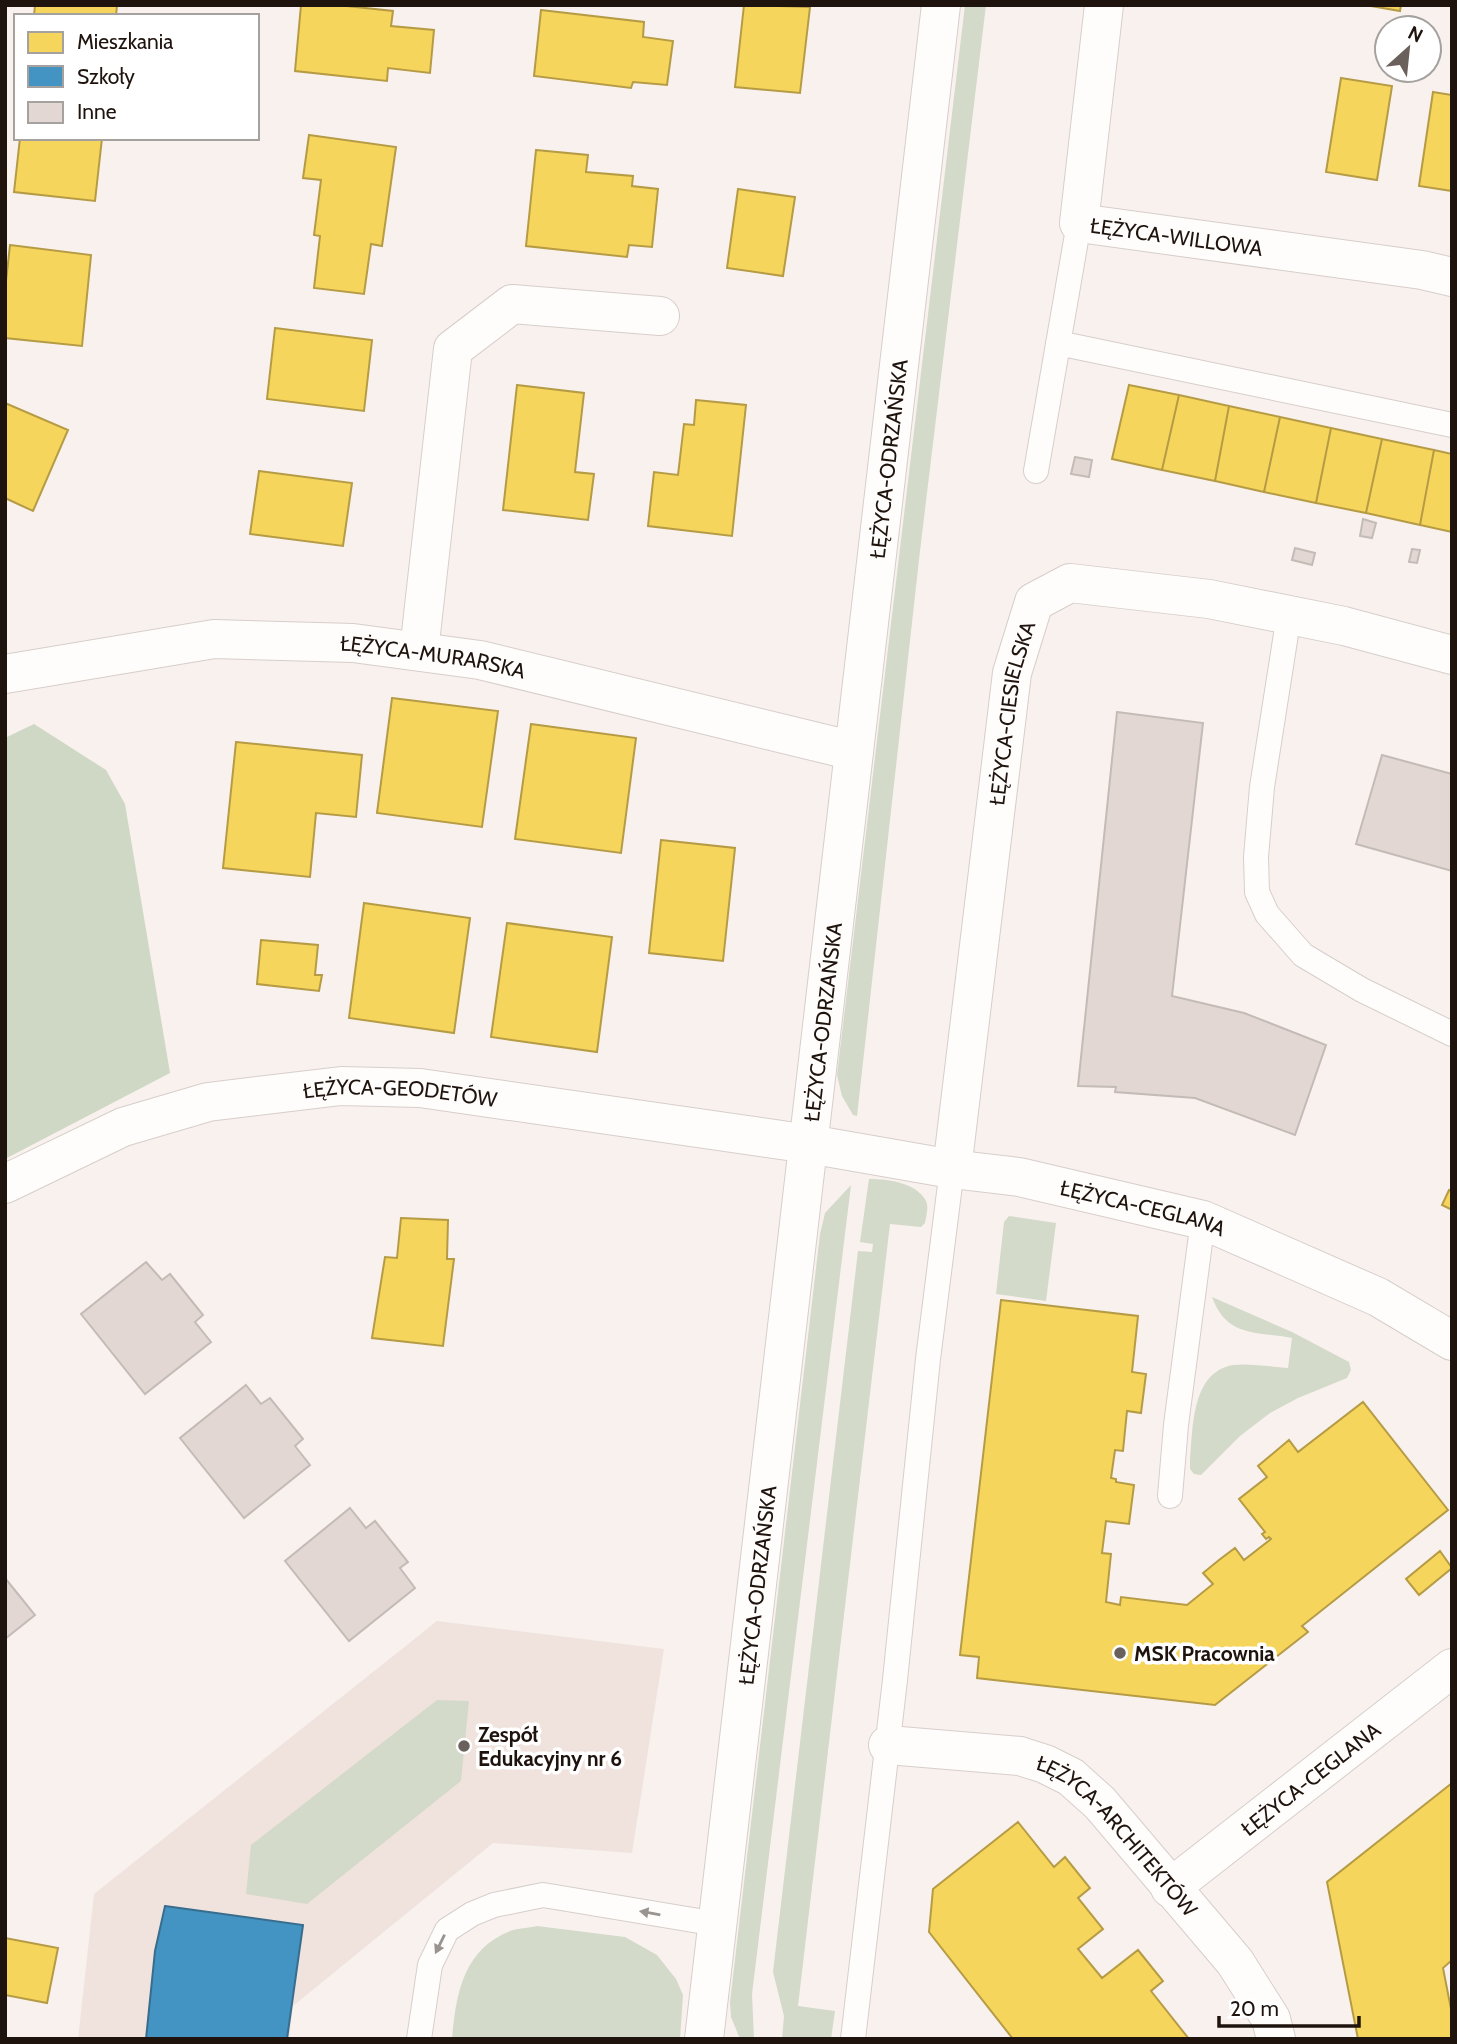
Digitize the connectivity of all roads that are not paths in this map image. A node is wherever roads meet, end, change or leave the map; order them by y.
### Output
1 (941, 5) edge
2 (1104, 5) edge
3 (1079, 223) junction
4 (1452, 277) edge
5 (660, 316) dead end
6 (1058, 343) junction
7 (1452, 425) edge
8 (1036, 471) dead end
9 (1289, 615) junction
10 (419, 651) junction
11 (1452, 655) edge
12 (5, 674) edge
13 (854, 751) junction
14 (1452, 1034) edge
15 (809, 1144) junction
16 (952, 1169) junction
17 (5, 1184) edge
18 (1203, 1220) junction
19 (1452, 1341) edge
20 (1170, 1496) dead end
21 (1452, 1668) edge
22 (888, 1745) junction
23 (1170, 1888) junction
24 (717, 1924) junction
25 (419, 2039) edge
26 (704, 2039) edge
27 (853, 2039) edge
28 (1276, 2039) edge

1 - 13 street, ŁĘŻYCA-ODRZAŃSKA
2 - 3 street, ŁĘŻYCA-WILLOWA
3 - 4 street, ŁĘŻYCA-WILLOWA
3 - 6 lane
5 - 10 street
6 - 7 lane
6 - 8 lane
9 - 11 street, ŁĘŻYCA-CIESIELSKA
9 - 14 lane
9 - 16 street, ŁĘŻYCA-CIESIELSKA
10 - 12 street, ŁĘŻYCA-MURARSKA
10 - 13 street, ŁĘŻYCA-MURARSKA
13 - 15 street, ŁĘŻYCA-ODRZAŃSKA
15 - 16 street, ŁĘŻYCA-CEGLANA
15 - 17 street, ŁĘŻYCA-GEODETÓW
15 - 24 street, ŁĘŻYCA-ODRZAŃSKA
16 - 18 street, ŁĘŻYCA-CEGLANA
16 - 22 lane
18 - 19 street, ŁĘŻYCA-CEGLANA
18 - 20 lane
21 - 23 street, ŁĘŻYCA-CEGLANA
22 - 23 street, ŁĘŻYCA-ARCHITEKTÓW
22 - 27 lane
23 - 28 street, ŁĘŻYCA-ARCHITEKTÓW
24 -> 25 lane
24 - 26 street, ŁĘŻYCA-ODRZAŃSKA

